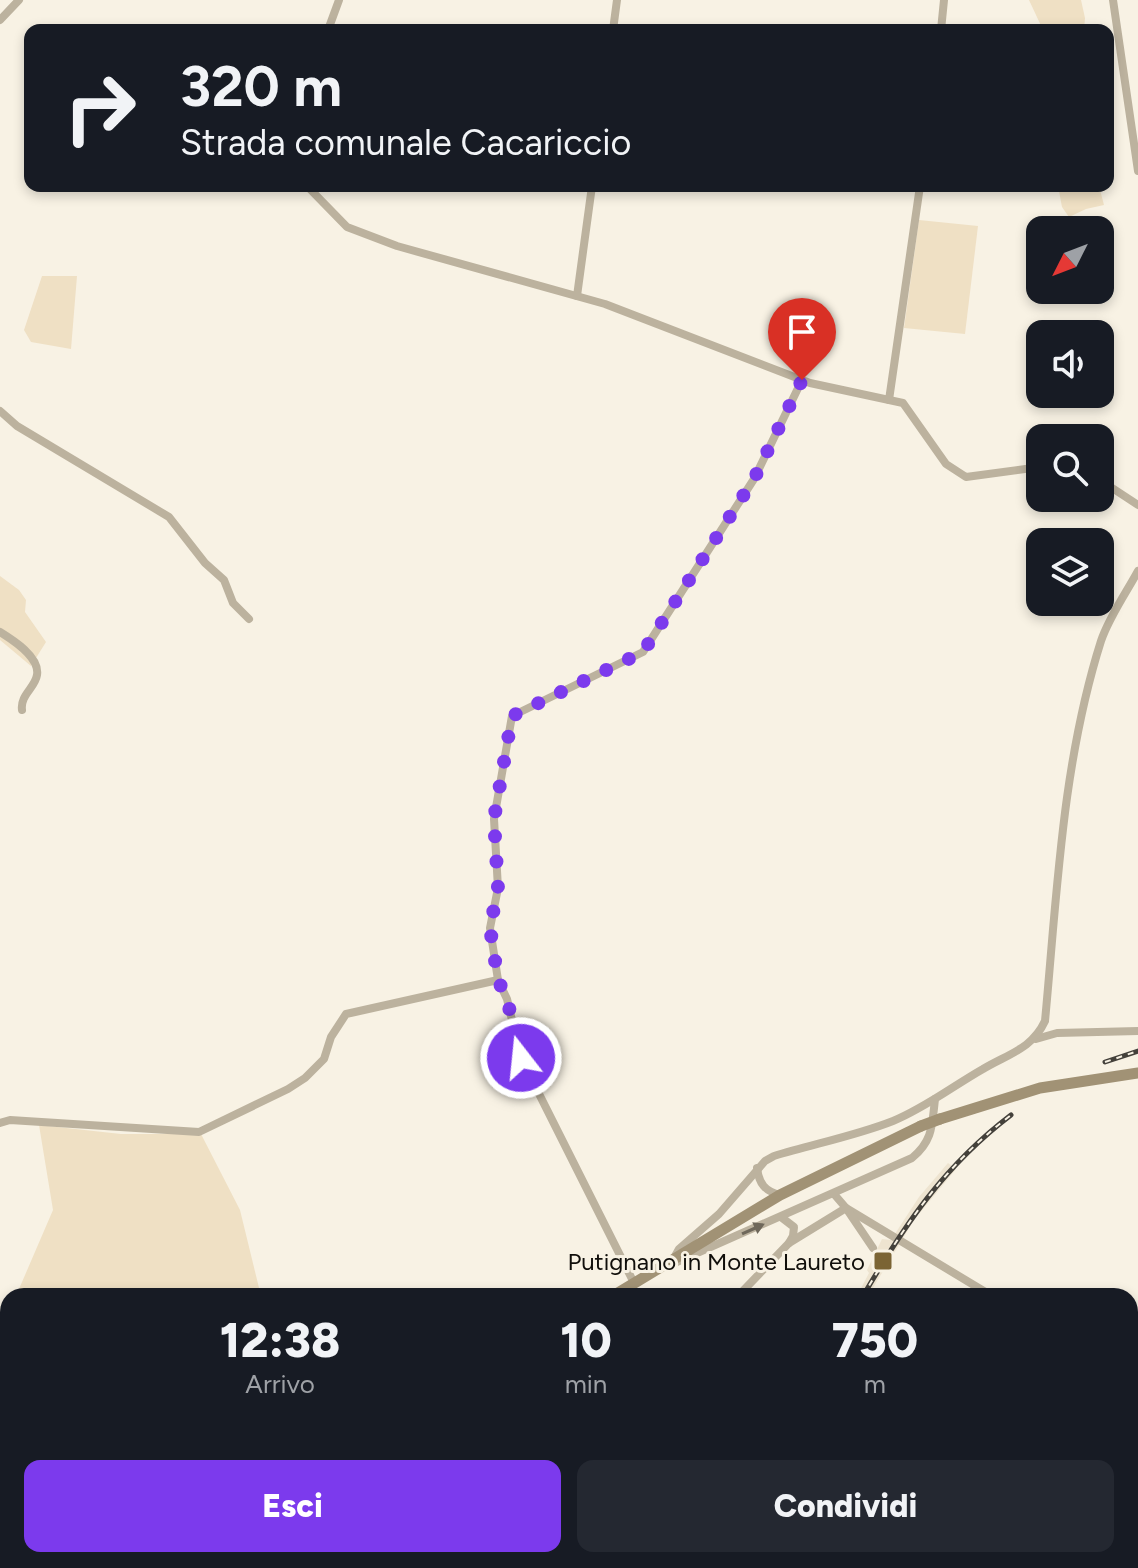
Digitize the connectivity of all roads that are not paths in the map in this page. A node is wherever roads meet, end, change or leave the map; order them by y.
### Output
1 (19, 0) edge
2 (339, 0) edge
3 (617, 0) edge
4 (944, 0) edge
5 (1113, 0) edge
6 (0, 20) edge
7 (330, 24) edge
8 (614, 24) edge
9 (942, 24) edge
10 (1138, 171) edge
11 (313, 192) edge
12 (591, 192) edge
13 (919, 192) edge
14 (577, 296) junction
15 (802, 380) junction
16 (889, 400) junction
17 (0, 411) edge
18 (1026, 469) edge
19 (1114, 489) edge
20 (1138, 505) edge
21 (1138, 571) edge
22 (249, 619) dead end
23 (0, 632) edge
24 (22, 710) dead end
25 (498, 980) junction
26 (1138, 1031) edge
27 (1034, 1040) junction
28 (1138, 1073) edge
29 (935, 1099) junction
30 (0, 1123) edge
31 (757, 1168) junction
32 (834, 1194) junction
33 (780, 1195) junction
34 (846, 1208) junction
35 (781, 1217) junction
36 (789, 1243) junction
37 (873, 1248) dead end
38 (674, 1258) junction
39 (655, 1270) junction
40 (634, 1283) junction
41 (626, 1288) edge
42 (746, 1288) edge
43 (979, 1288) edge

1 - 6 street
2 - 7 street
3 - 8 street
4 - 9 street
5 - 10 street
11 - 14 street
12 - 14 street
13 - 16 street
14 - 15 street
15 - 16 street
15 - 25 street
16 - 18 street
17 - 22 street
19 - 20 street
21 - 27 street
23 - 24 street
25 - 30 street
25 - 40 street
26 - 27 street
27 - 29 street
28 - 33 main road, bridge
29 - 31 street
29 - 32 street
31 - 33 street
31 - 38 street
32 - 34 street
32 - 35 street
33 - 38 main road
34 - 36 street
34 - 37 street
34 - 43 street
35 - 36 street
39 -> 35 street
36 - 42 street
38 - 39 main road
39 - 40 main road
40 - 41 main road

